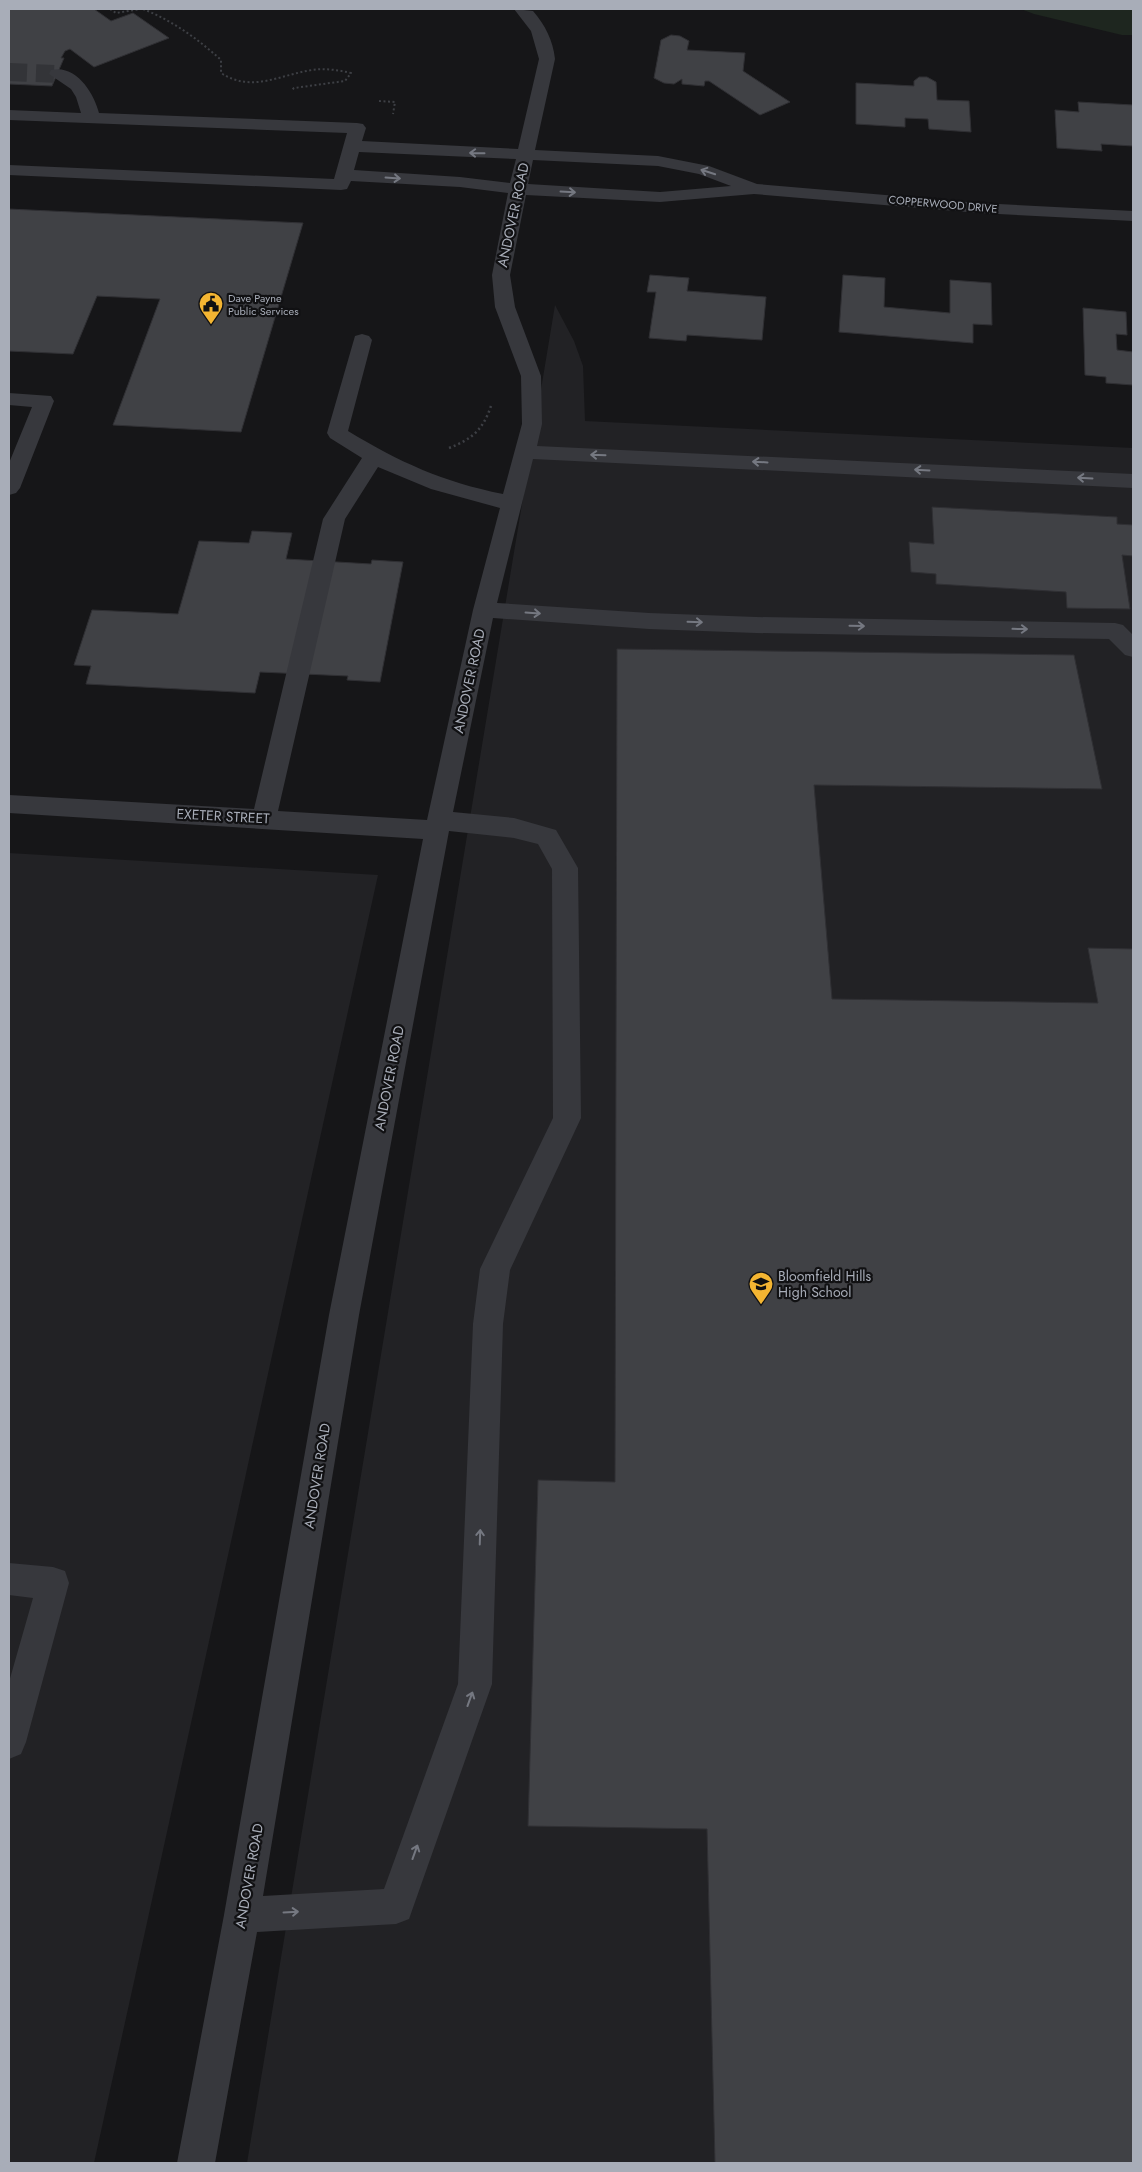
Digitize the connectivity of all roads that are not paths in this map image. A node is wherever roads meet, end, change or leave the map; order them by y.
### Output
1 (522, 9) edge
2 (57, 74) tunnel mouth
3 (9, 115) edge
4 (91, 118) junction
5 (352, 146) junction
6 (526, 154) junction
7 (9, 170) edge
8 (344, 175) junction
9 (519, 189) junction
10 (754, 189) junction
11 (1133, 216) edge
12 (362, 340) dead end
13 (9, 399) edge
14 (525, 452) junction
15 (375, 455) junction
16 (1133, 481) edge
17 (9, 488) edge
18 (510, 503) junction
19 (484, 610) junction
20 (1124, 631) edge
21 (1133, 649) edge
22 (9, 804) edge
23 (264, 818) junction
24 (438, 825) junction
25 (9, 1578) edge
26 (9, 1742) edge
27 (242, 1914) junction
28 (196, 2163) edge

1 - 6 street, ANDOVER ROAD
2 - 4 street
3 - 4 street
4 - 5 street
6 -> 5 street, COPPERWOOD DRIVE
5 - 8 street
6 - 9 street, ANDOVER ROAD
10 -> 6 street, COPPERWOOD DRIVE
7 - 8 street
8 -> 9 street, COPPERWOOD DRIVE
9 -> 10 street, COPPERWOOD DRIVE
9 - 14 street, ANDOVER ROAD
10 - 11 street, COPPERWOOD DRIVE
12 - 15 street
13 - 17 street
16 -> 14 street
14 - 18 street, ANDOVER ROAD
15 - 18 street
15 - 23 street
18 - 19 street, ANDOVER ROAD
19 -> 20 street
19 - 24 street, ANDOVER ROAD
20 - 21 street
22 - 23 street, EXETER STREET
23 - 24 street, EXETER STREET
24 - 27 street, ANDOVER ROAD
27 -> 24 street, EXETER STREET
25 - 26 street
27 - 28 street, ANDOVER ROAD

